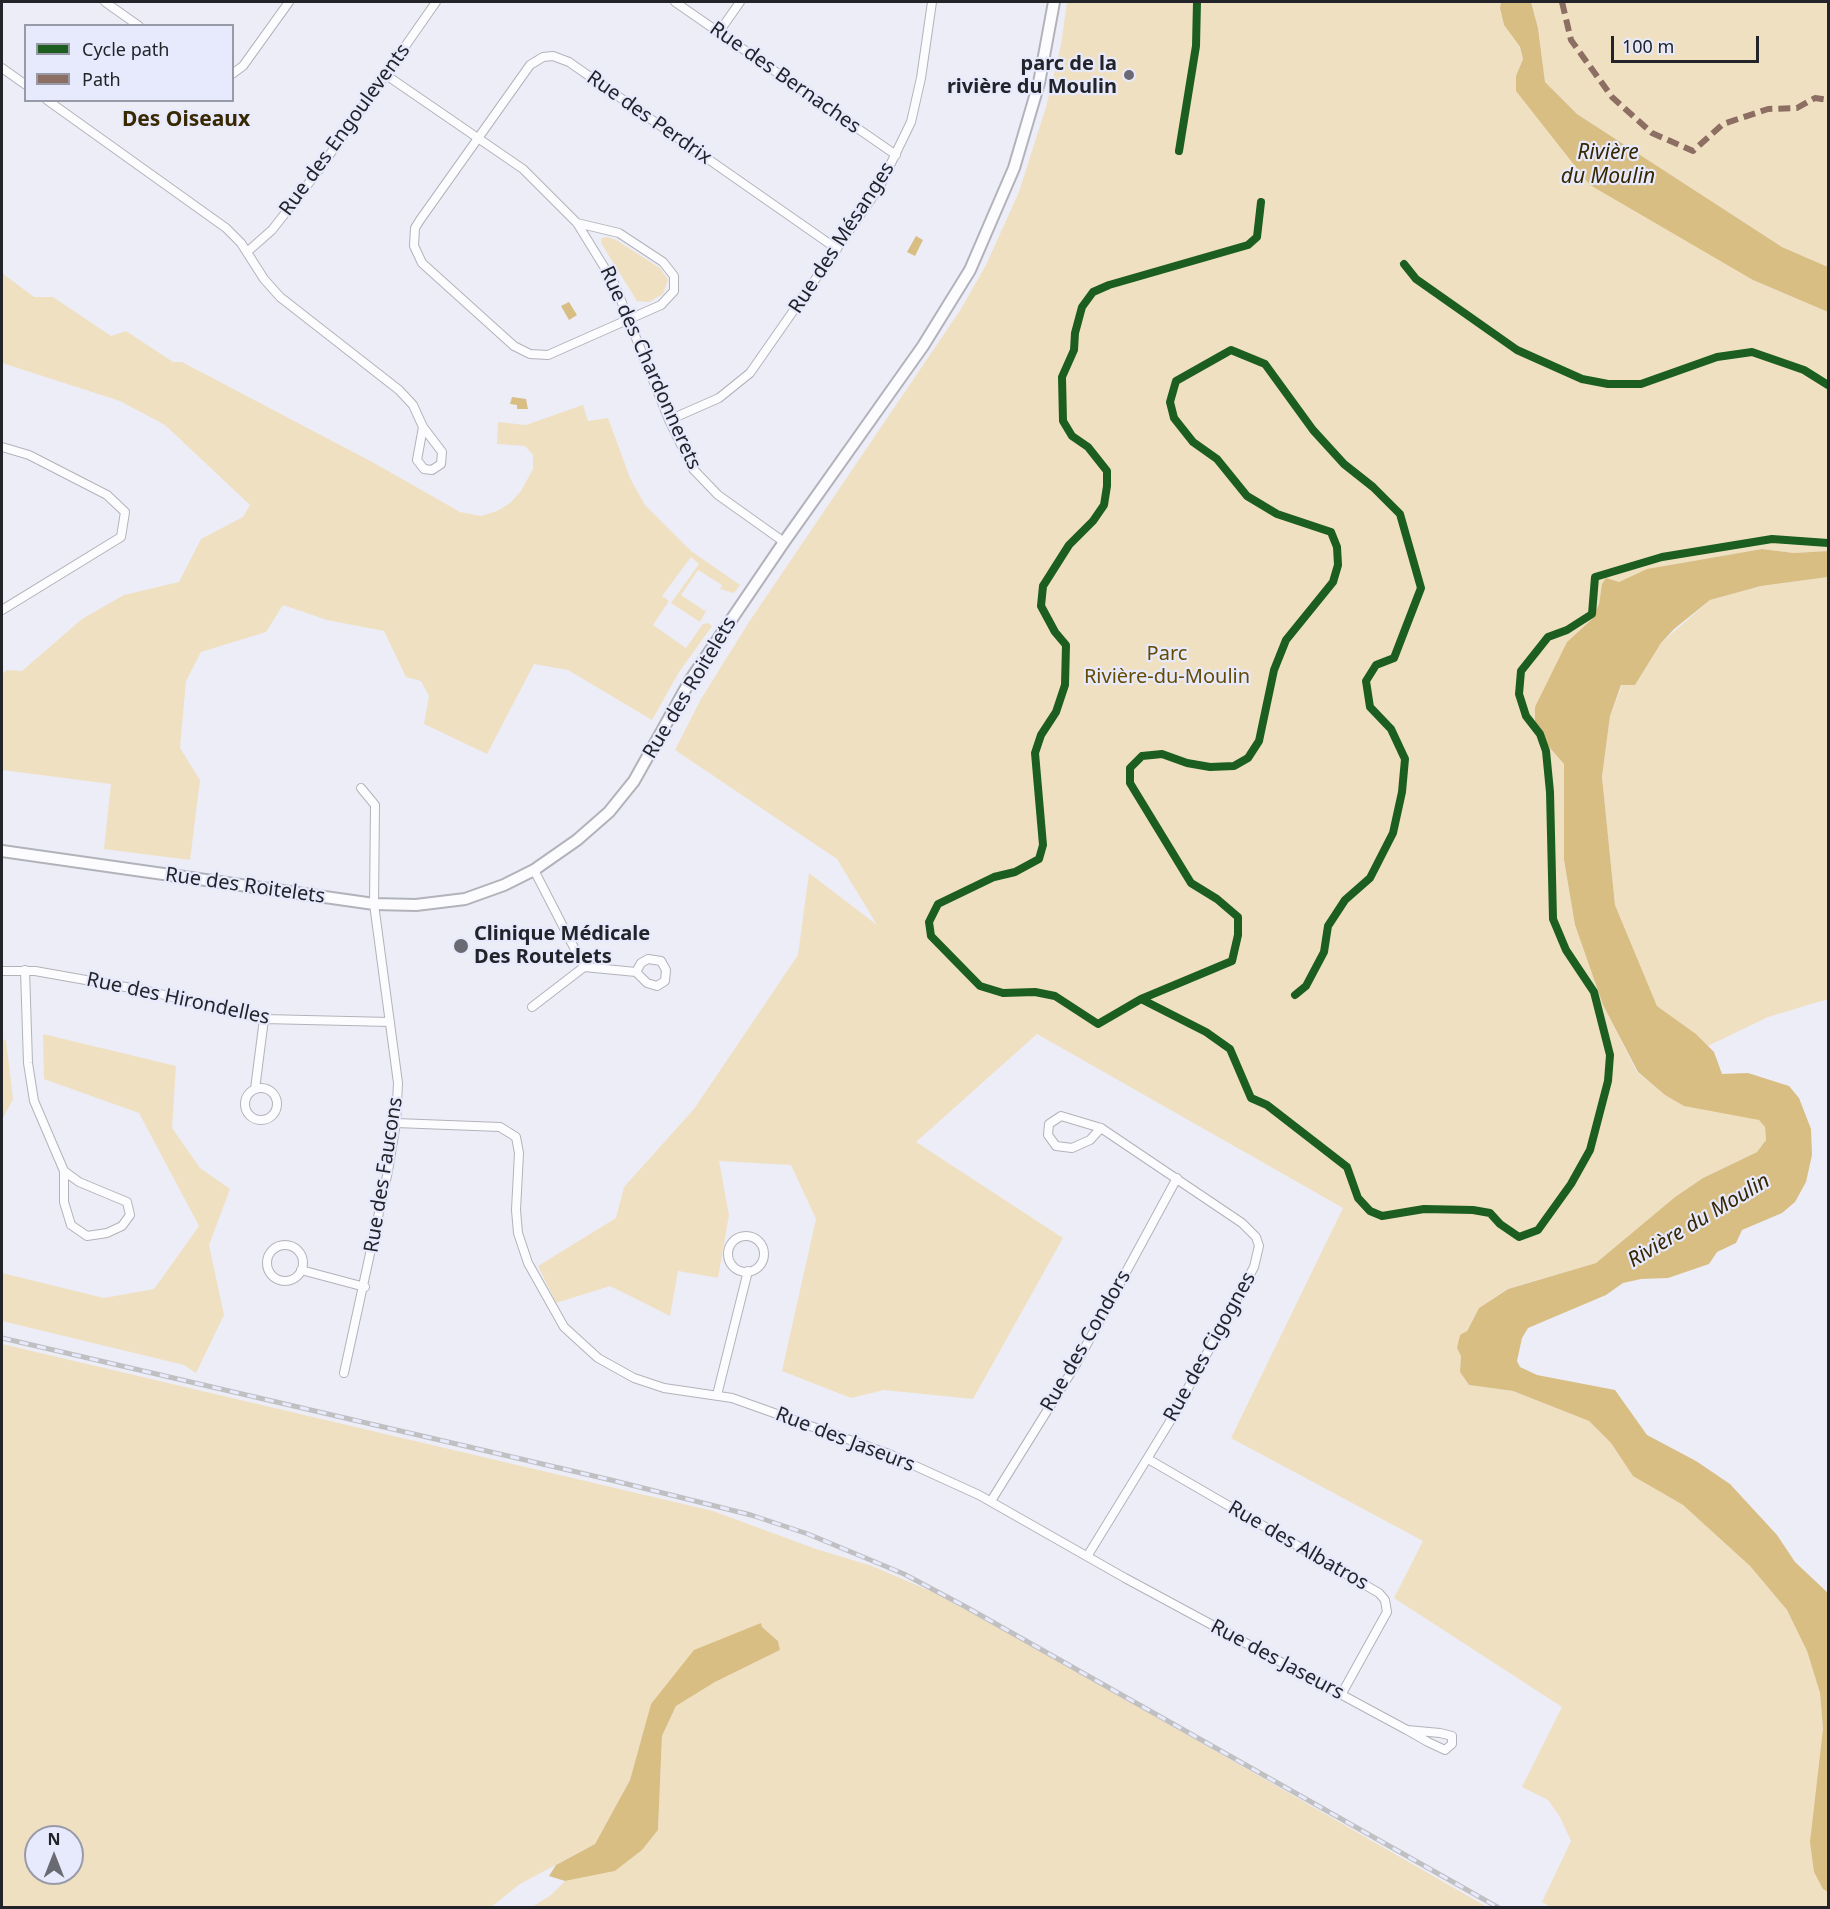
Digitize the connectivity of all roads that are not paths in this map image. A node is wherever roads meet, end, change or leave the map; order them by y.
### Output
1 (105, 2) edge
2 (289, 2) edge
3 (436, 2) edge
4 (675, 2) edge
5 (740, 2) edge
6 (932, 2) edge
7 (1054, 2) edge
8 (136, 24) edge
9 (719, 32) junction
10 (2, 68) edge
11 (234, 73) edge
12 (386, 75) junction
13 (24, 84) edge
14 (50, 102) edge
15 (479, 138) junction
16 (896, 155) junction
17 (577, 223) junction
18 (837, 249) junction
19 (247, 252) junction
20 (630, 320) junction
21 (669, 420) junction
22 (423, 428) junction
23 (2, 447) edge
24 (784, 542) junction
25 (2, 610) edge
26 (361, 788) dead end
27 (2, 851) edge
28 (534, 870) junction
29 (374, 904) junction
30 (584, 967) junction
31 (25, 970) junction
32 (2, 971) edge
33 (636, 972) dead end
34 (532, 1006) dead end
35 (264, 1019) junction
36 (390, 1022) junction
37 (255, 1089) junction
38 (396, 1123) junction
39 (1101, 1128) junction
40 (64, 1171) junction
41 (1177, 1178) junction
42 (301, 1270) junction
43 (748, 1271) junction
44 (364, 1287) junction
45 (344, 1373) dead end
46 (717, 1395) junction
47 (1148, 1459) junction
48 (991, 1501) junction
49 (1088, 1556) junction
50 (1341, 1695) junction
51 (1407, 1731) junction

1 - 8 street
2 - 11 street
3 - 12 street, Rue des Engoulevents
4 - 9 street, Rue des Bernaches
5 - 9 street
6 - 16 street, Rue des Mésanges
7 - 24 street, Rue des Roitelets
9 - 16 street, Rue des Bernaches
10 - 13 street
12 - 15 street, Rue des Chardonnerets
12 - 19 street, Rue des Engoulevents
14 - 19 street
15 - 17 street, Rue des Chardonnerets
15 - 18 street, Rue des Perdrix
15 - 20 street, Rue des Perdrix
16 - 18 street, Rue des Mésanges
17 - 20 street, Rue des Chardonnerets
17 - 20 street, Rue des Perdrix
18 - 21 street, Rue des Mésanges
19 - 22 street
20 - 21 street, Rue des Chardonnerets
21 - 24 street, Rue des Chardonnerets
22 - 22 street
23 - 25 street
24 - 28 street, Rue des Roitelets
26 - 29 street, Rue des Faucons
27 - 29 street, Rue des Roitelets
28 - 29 street, Rue des Roitelets
28 - 30 street
29 - 36 street, Rue des Faucons
30 - 33 street
30 - 34 street
31 - 32 street, Rue des Hirondelles
31 - 35 street, Rue des Hirondelles
31 - 40 street
35 - 36 street, Rue des Hirondelles
35 - 37 street
36 - 38 street, Rue des Faucons
37 - 37 street
38 - 44 street, Rue des Faucons
38 - 46 street, Rue des Jaseurs
39 - 39 street, Rue des Cigognes
39 - 41 street, Rue des Cigognes
40 - 40 street
41 - 47 street, Rue des Cigognes
41 - 48 street, Rue des Condors
42 - 42 street
42 - 44 street
43 - 43 street
43 - 46 street
44 - 45 street, Rue des Faucons
46 - 48 street, Rue des Jaseurs
47 - 49 street, Rue des Cigognes
47 - 50 street, Rue des Albatros
48 - 49 street, Rue des Jaseurs
49 - 50 street, Rue des Jaseurs
50 - 51 street, Rue des Jaseurs
51 - 51 street, Rue des Jaseurs

